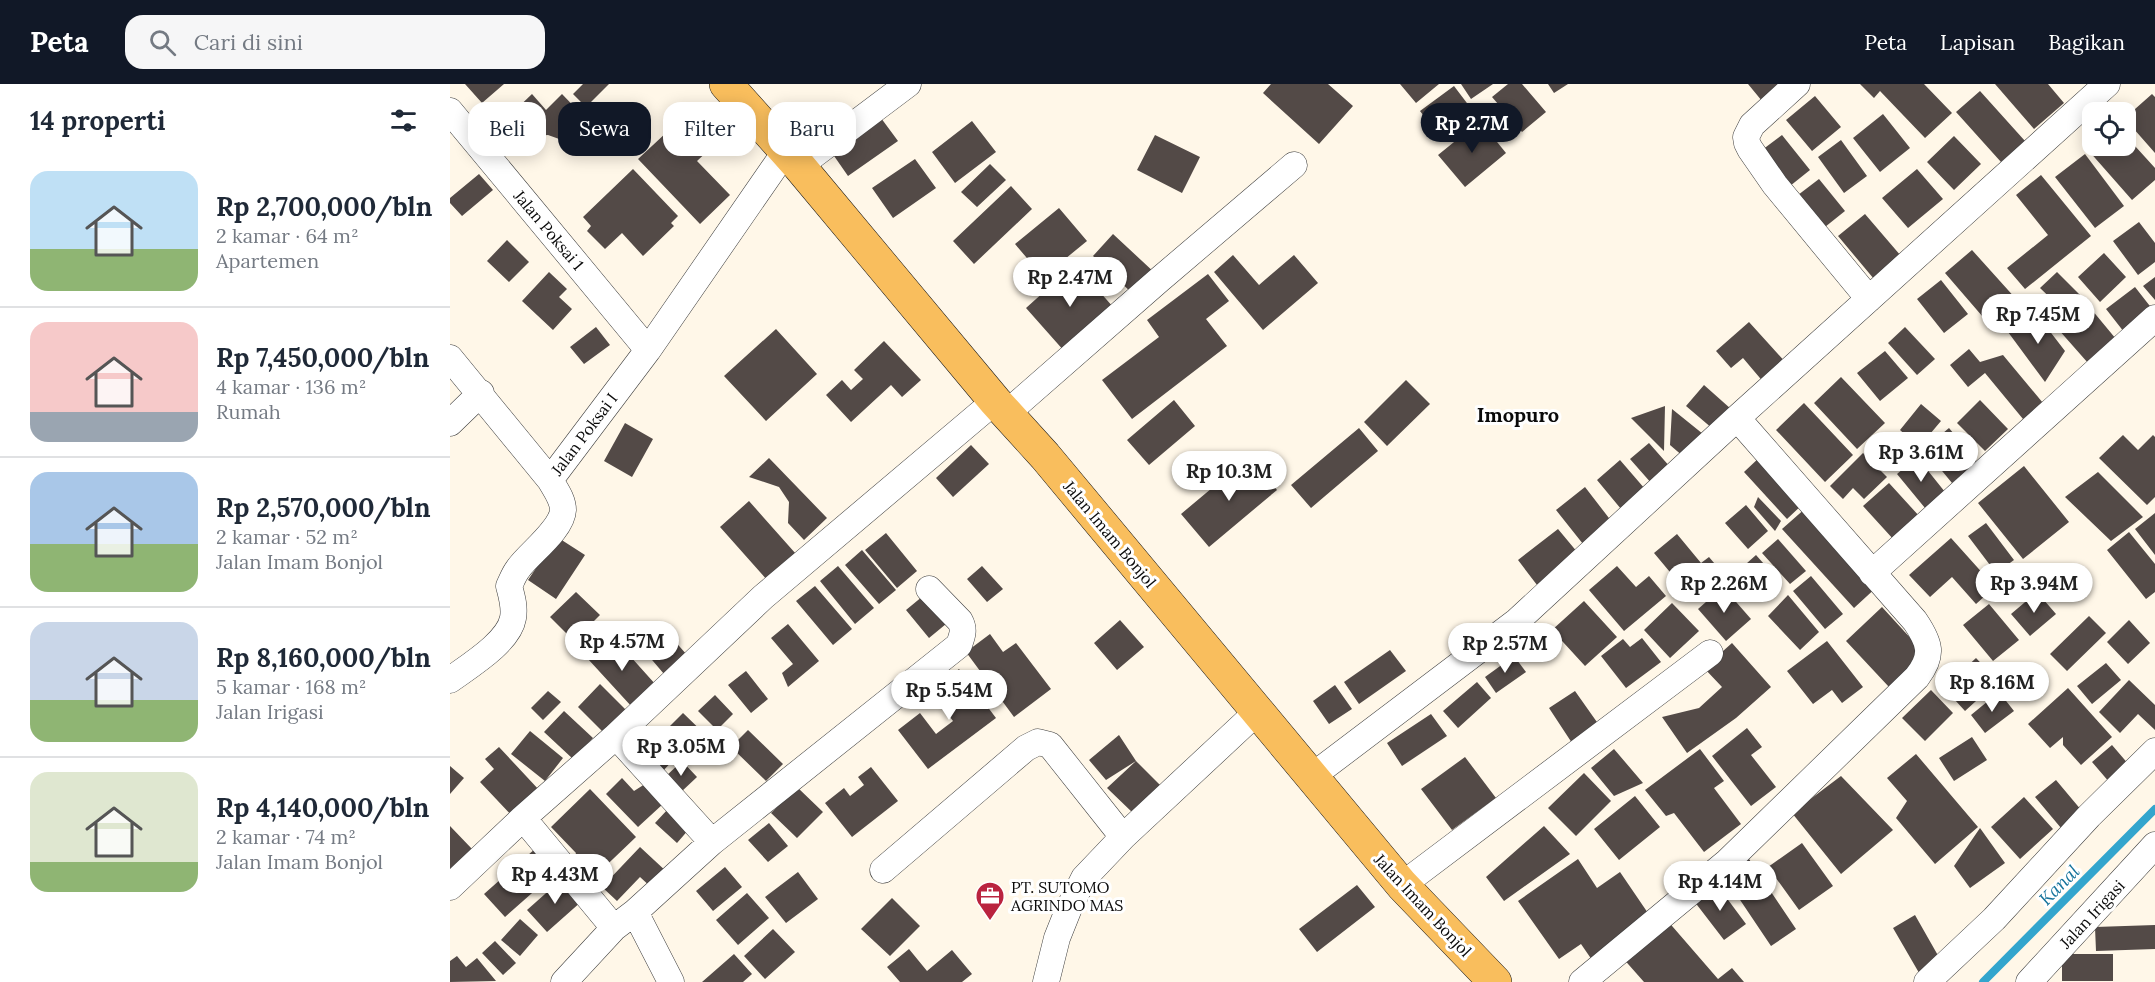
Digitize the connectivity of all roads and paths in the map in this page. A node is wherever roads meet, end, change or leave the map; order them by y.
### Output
1 (726, 84) edge
2 (908, 84) edge
3 (1797, 84) edge
4 (2107, 84) edge
5 (450, 111) edge
6 (792, 159) junction
7 (1294, 165) dead end
8 (1869, 299) junction
9 (2155, 318) edge
10 (648, 350) junction
11 (450, 358) edge
12 (481, 393) junction
13 (1001, 407) junction
14 (1737, 418) junction
15 (450, 423) edge
16 (550, 480) junction
17 (1872, 573) junction
18 (929, 589) dead end
19 (1710, 653) dead end
20 (450, 680) edge
21 (1257, 712) junction
22 (616, 736) junction
23 (2155, 751) edge
24 (1311, 777) junction
25 (523, 818) junction
26 (1123, 837) junction
27 (712, 842) junction
28 (2155, 845) edge
29 (883, 870) dead end
30 (1402, 885) junction
31 (450, 887) edge
32 (635, 912) junction
33 (614, 928) junction
34 (564, 982) edge
35 (671, 982) edge
36 (1046, 982) edge
37 (1495, 982) edge
38 (1582, 982) edge
39 (1927, 982) edge
40 (2029, 982) edge

1 - 6 main road, Jalan Imam Bonjol
2 - 6 street, Jalan Poksai I
3 - 8 street
4 - 8 street
5 - 10 street, Jalan Poksai 1
6 - 10 street, Jalan Poksai I
6 - 13 main road, Jalan Imam Bonjol
7 - 13 street
8 - 14 street
9 - 17 street
10 - 16 street, Jalan Poksai I
11 - 12 street, Jalan Poksai I
12 - 15 street
12 - 16 street, Jalan Poksai I
13 - 21 main road, Jalan Imam Bonjol
13 - 22 street
14 - 17 street
14 - 24 street
16 - 20 street
17 - 38 street
18 - 27 street
19 - 30 street
21 - 24 main road, Jalan Imam Bonjol
21 - 26 street
22 - 25 street
22 - 27 street
23 - 39 street
24 - 30 main road, Jalan Imam Bonjol
25 - 31 street
25 - 33 street
26 - 29 street
26 - 36 street
27 - 32 street
28 - 40 street, Jalan Irigasi
30 - 37 main road, Jalan Imam Bonjol
32 - 33 street
32 - 35 street
33 - 34 street

